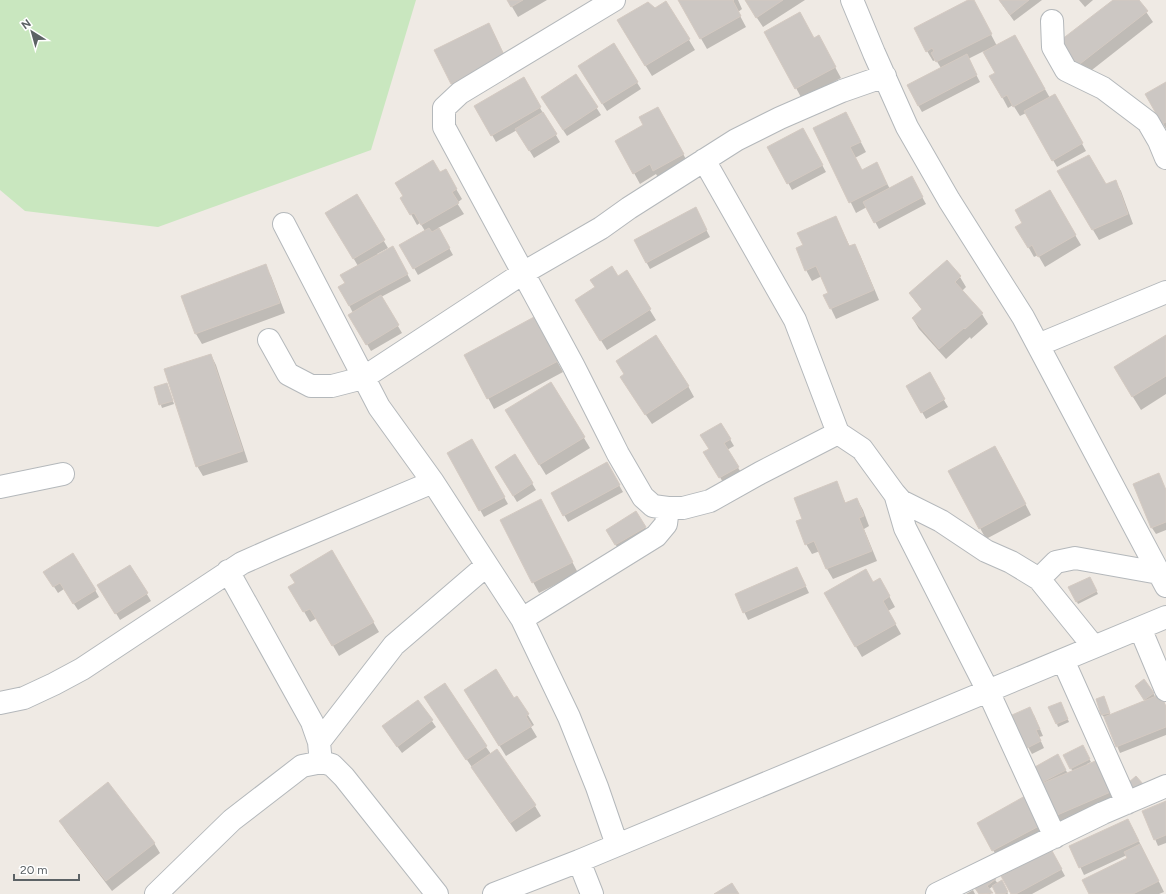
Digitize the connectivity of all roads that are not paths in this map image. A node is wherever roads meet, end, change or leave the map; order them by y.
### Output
1 (614, 0) edge
2 (859, 3) edge
3 (1052, 21) dead end
4 (885, 76) junction
5 (1166, 158) edge
6 (704, 160) junction
7 (284, 224) dead end
8 (523, 273) junction
9 (1166, 292) edge
10 (269, 340) dead end
11 (1038, 345) junction
12 (362, 378) junction
13 (838, 433) junction
14 (63, 474) dead end
15 (433, 482) junction
16 (0, 487) edge
17 (896, 497) junction
18 (668, 508) junction
19 (487, 565) junction
20 (228, 571) junction
21 (1039, 579) junction
22 (1162, 579) edge
23 (1166, 617) edge
24 (522, 619) junction
25 (1140, 628) junction
26 (1094, 647) junction
27 (1063, 660) junction
28 (1166, 690) edge
29 (988, 691) junction
30 (0, 703) edge
31 (320, 752) junction
32 (1166, 786) edge
33 (1127, 803) junction
34 (1055, 837) junction
35 (617, 845) junction
36 (579, 861) junction
37 (156, 894) edge
38 (437, 894) edge
39 (494, 894) edge
40 (592, 894) edge
41 (937, 894) edge

1 - 8 street
2 - 4 street
3 - 5 street
4 - 6 street
4 - 11 street
6 - 8 street
6 - 13 street
7 - 12 street
8 - 12 street
8 - 18 street
9 - 11 street
10 - 12 street
11 - 22 street
12 - 15 street
13 - 17 street
13 - 18 street
14 - 16 street
15 - 19 street
15 - 20 street
17 - 21 street
17 - 29 street
18 - 24 street
19 - 24 street
19 - 31 street
20 - 30 street
20 - 31 street
21 - 22 street
21 - 26 street
23 - 25 street
24 - 35 street
25 - 26 street
25 - 28 street
26 - 27 street
27 - 29 street
27 - 33 street
29 - 34 street
29 - 35 street
31 - 37 street
31 - 38 street
32 - 33 street
33 - 34 street
34 - 41 street
35 - 36 street
36 - 39 street
36 - 40 street

